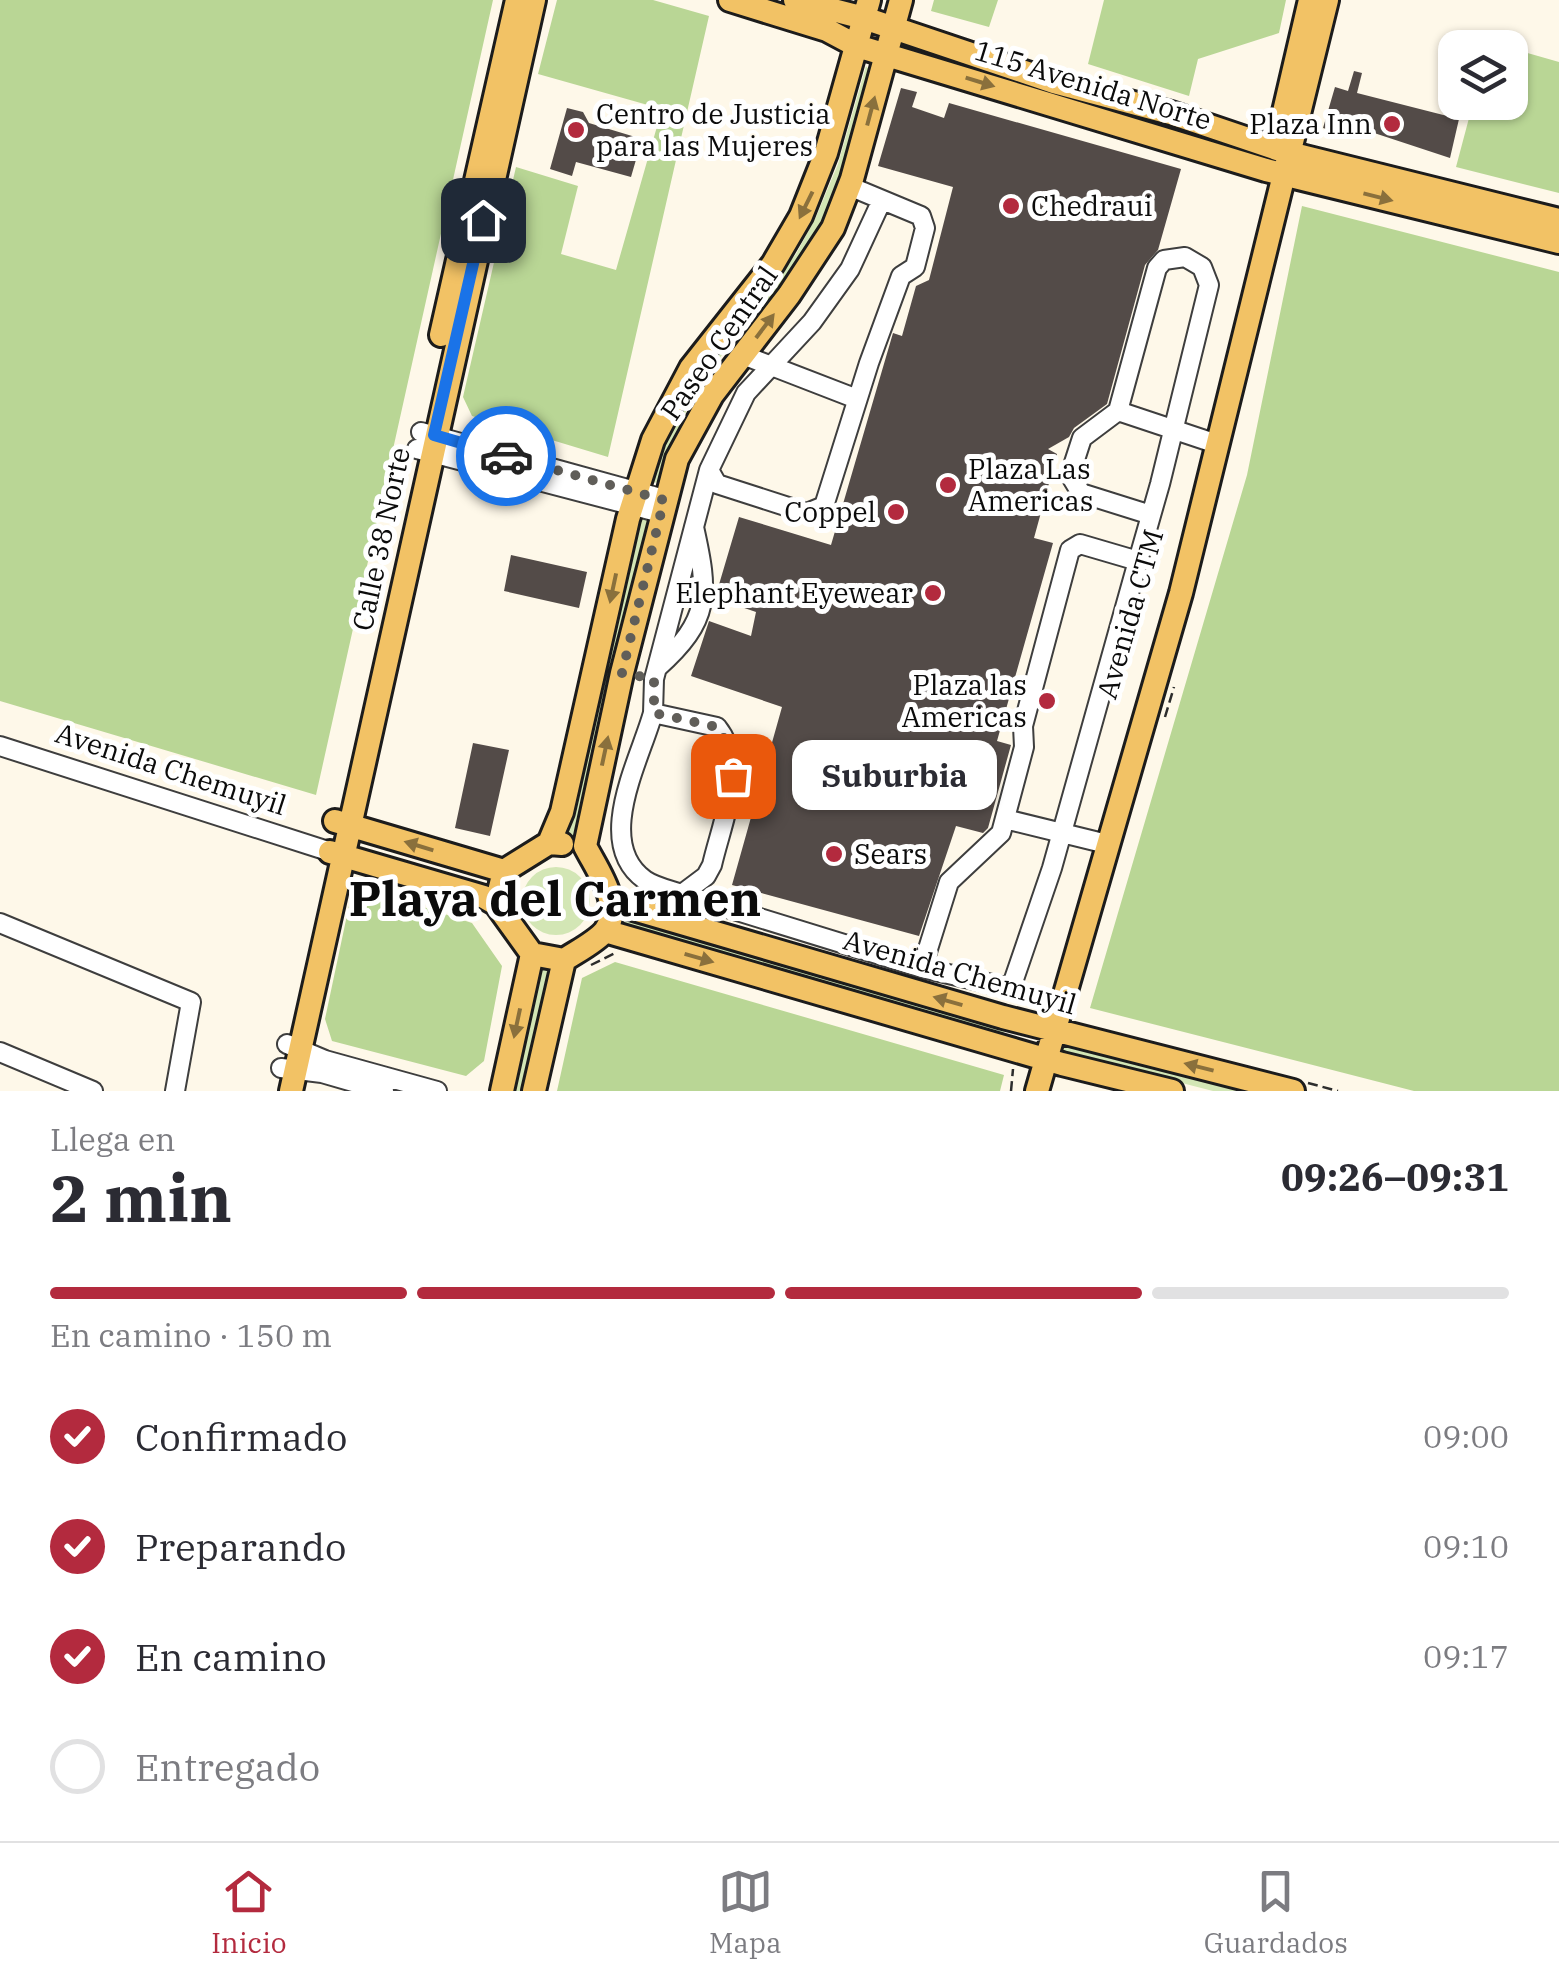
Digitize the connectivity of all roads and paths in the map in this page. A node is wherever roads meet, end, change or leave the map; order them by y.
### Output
1 (517, 0) edge
2 (534, 0) edge
3 (730, 0) edge
4 (796, 0) edge
5 (901, 0) edge
6 (1310, 0) edge
7 (1327, 0) edge
8 (867, 9) edge
9 (893, 29) junction
10 (857, 46) junction
11 (886, 53) junction
12 (1279, 161) junction
13 (850, 186) junction
14 (881, 202) junction
15 (1559, 220) edge
16 (1559, 242) edge
17 (743, 355) junction
18 (769, 368) junction
19 (857, 400) junction
20 (1118, 411) junction
21 (1173, 429) junction
22 (426, 442) junction
23 (1212, 442) junction
24 (709, 470) junction
25 (634, 499) junction
26 (662, 506) junction
27 (1151, 515) junction
28 (693, 521) junction
29 (1138, 561) junction
30 (622, 673) junction
31 (655, 674) junction
32 (654, 713) junction
33 (0, 746) edge
34 (1005, 819) junction
35 (342, 823) junction
36 (1062, 834) junction
37 (549, 843) junction
38 (1101, 843) junction
39 (585, 846) junction
40 (335, 854) junction
41 (504, 871) junction
42 (682, 894) junction
43 (612, 903) junction
44 (496, 904) junction
45 (674, 918) junction
46 (0, 923) edge
47 (605, 931) junction
48 (620, 951) dead end
49 (532, 954) junction
50 (564, 960) junction
51 (588, 967) dead end
52 (922, 968) junction
53 (1048, 1028) junction
54 (293, 1045) junction
55 (0, 1052) edge
56 (1040, 1055) junction
57 (1013, 1068) dead end
58 (286, 1080) edge
59 (93, 1091) edge
60 (174, 1091) edge
61 (384, 1091) edge
62 (437, 1091) edge
63 (502, 1091) edge
64 (534, 1091) edge
65 (1011, 1091) edge
66 (1024, 1091) edge
67 (1037, 1091) edge
68 (1172, 1091) edge
69 (1294, 1091) edge

1 - 22 main road, Calle 38 Norte
2 - 22 main road, Calle 38 Norte
3 - 10 main road, 115 Avenida Norte
4 - 8 main road
5 - 9 main road, Paseo Central
6 - 12 main road
7 - 12 main road
8 - 9 main road, 115 Avenida Norte
8 - 10 main road, Paseo Central
9 - 11 main road, Paseo Central
9 - 12 main road, 115 Avenida Norte
10 - 11 main road, 115 Avenida Norte
10 -> 25 main road, Paseo Central
11 -> 12 main road, 115 Avenida Norte
13 -> 11 main road, Paseo Central
12 - 15 main road, 115 Avenida Norte
12 -> 16 main road, 115 Avenida Norte
12 - 23 main road, Avenida CTM
13 - 14 street
17 -> 13 main road, Paseo Central
14 - 18 street
14 - 19 street
17 - 18 street
17 - 26 main road, Paseo Central
18 - 19 street
18 - 24 street
19 - 24 street
20 - 21 street
20 - 21 street
20 - 27 street
21 - 23 street
21 - 27 street
22 - 25 street
22 - 35 main road, Calle 38 Norte
23 - 38 main road, Avenida CTM
24 - 28 street
25 - 26 street
25 -> 37 main road, Paseo Central
26 - 30 main road, Paseo Central
27 - 29 street
28 - 31 street
28 - 31 street
29 - 34 street
29 - 36 street
30 - 31 street
39 -> 30 main road, Paseo Central
31 - 32 street
32 - 42 street
32 - 42 street
33 - 40 street, Avenida Chemuyil
34 - 36 street
34 - 52 street
35 - 40 main road, Calle 38 Norte
41 -> 35 main road
36 - 38 street
36 - 52 street
37 - 39 main road
37 - 41 main road
38 - 53 main road, Avenida CTM
39 - 43 main road
40 - 44 main road, Avenida Chemuyil
40 - 54 main road, Calle 38 Norte
41 - 44 main road
42 - 45 street
42 - 52 street
43 - 45 main road, Avenida Chemuyil
43 - 47 main road
44 - 49 main road
53 -> 45 main road, Avenida Chemuyil
46 - 60 street
47 - 50 main road
47 -> 56 main road, Avenida Chemuyil
48 - 51 path
49 - 50 main road
49 -> 63 main road
50 - 64 main road
53 - 56 main road, Avenida CTM
69 -> 53 main road, Avenida Chemuyil
54 - 58 main road, Calle 38 Norte
54 - 62 street
55 - 59 street
56 - 66 main road, Avenida CTM
56 - 67 main road, Avenida CTM
56 - 68 main road, Avenida Chemuyil
57 - 65 path
58 - 61 street

